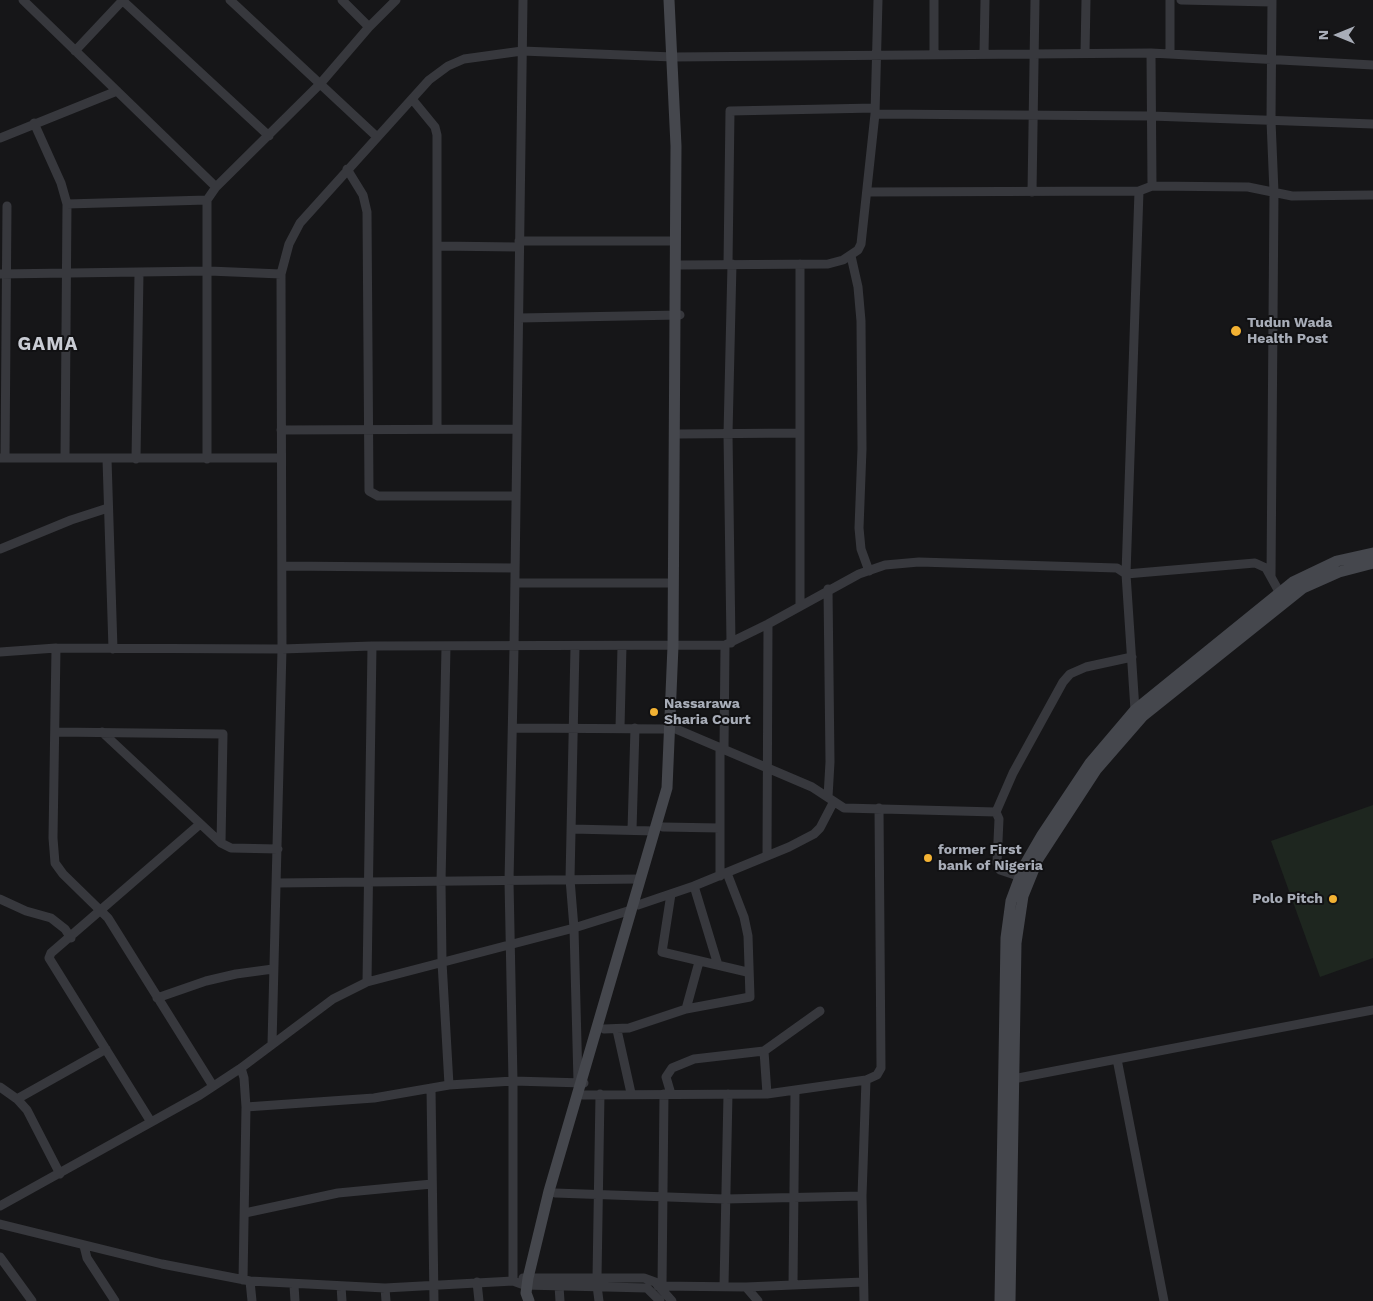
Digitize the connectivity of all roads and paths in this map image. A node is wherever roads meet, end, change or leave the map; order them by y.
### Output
1 (23, 0) edge
2 (123, 0) edge
3 (230, 0) edge
4 (342, 0) edge
5 (396, 0) edge
6 (523, 0) edge
7 (669, 0) edge
8 (676, 0) edge
9 (878, 0) edge
10 (934, 0) edge
11 (985, 0) edge
12 (1035, 0) edge
13 (1086, 0) edge
14 (1170, 0) edge
15 (1181, 0) edge
16 (1272, 1) edge
17 (369, 27) junction
18 (76, 51) junction
19 (522, 51) junction
20 (934, 53) junction
21 (1085, 53) junction
22 (1151, 53) junction
23 (878, 54) junction
24 (984, 54) junction
25 (1034, 54) junction
26 (1170, 54) junction
27 (677, 56) junction
28 (1270, 59) junction
29 (1373, 65) edge
30 (320, 84) junction
31 (117, 91) junction
32 (412, 99) junction
33 (875, 111) junction
34 (1033, 116) junction
35 (1151, 116) junction
36 (1271, 121) junction
37 (34, 124) junction
38 (1373, 124) edge
39 (269, 136) junction
40 (376, 136) junction
41 (0, 138) edge
42 (347, 169) junction
43 (1152, 186) junction
44 (216, 187) junction
45 (1140, 191) junction
46 (868, 192) junction
47 (1032, 192) junction
48 (1274, 192) junction
49 (1373, 195) edge
50 (207, 200) junction
51 (66, 204) junction
52 (7, 206) dead end
53 (675, 241) junction
54 (519, 244) junction
55 (438, 246) junction
56 (851, 256) junction
57 (730, 264) junction
58 (800, 264) junction
59 (681, 265) junction
60 (209, 271) junction
61 (65, 272) junction
62 (139, 272) junction
63 (3, 274) edge
64 (281, 274) junction
65 (677, 315) junction
66 (519, 318) junction
67 (438, 429) junction
68 (517, 429) junction
69 (280, 430) junction
70 (368, 430) junction
71 (799, 433) junction
72 (679, 434) junction
73 (728, 434) junction
74 (65, 457) junction
75 (3, 458) edge
76 (107, 458) junction
77 (136, 458) junction
78 (280, 458) junction
79 (207, 459) junction
80 (516, 496) junction
81 (108, 508) junction
82 (0, 550) edge
83 (1373, 553) edge
84 (1373, 563) edge
85 (282, 566) junction
86 (515, 568) junction
87 (869, 571) junction
88 (1126, 574) junction
89 (1271, 580) junction
90 (673, 582) junction
91 (515, 584) junction
92 (828, 589) junction
93 (1282, 597) junction
94 (800, 606) junction
95 (768, 624) junction
96 (728, 644) junction
97 (372, 646) junction
98 (622, 646) junction
99 (676, 646) junction
100 (446, 647) junction
101 (575, 647) junction
102 (56, 648) junction
103 (514, 648) junction
104 (113, 649) junction
105 (282, 649) junction
106 (0, 652) edge
107 (1132, 657) junction
108 (1135, 710) junction
109 (513, 728) junction
110 (573, 728) junction
111 (620, 728) junction
112 (635, 728) junction
113 (673, 729) junction
114 (56, 732) junction
115 (102, 732) junction
116 (722, 749) junction
117 (768, 767) junction
118 (831, 800) junction
119 (879, 808) junction
120 (996, 812) junction
121 (200, 824) junction
122 (720, 828) junction
123 (572, 829) junction
124 (659, 829) junction
125 (632, 830) junction
126 (221, 844) junction
127 (278, 849) junction
128 (767, 856) junction
129 (724, 874) junction
130 (1025, 878) junction
131 (570, 879) junction
132 (640, 879) junction
133 (509, 881) junction
134 (441, 882) junction
135 (278, 883) junction
136 (368, 883) junction
137 (694, 886) junction
138 (671, 894) junction
139 (0, 899) edge
140 (635, 908) junction
141 (102, 911) junction
142 (574, 928) junction
143 (71, 938) junction
144 (510, 944) junction
145 (442, 962) junction
146 (699, 962) junction
147 (718, 965) junction
148 (273, 970) junction
149 (748, 972) junction
150 (367, 982) junction
151 (157, 998) junction
152 (686, 1009) junction
153 (1373, 1010) edge
154 (820, 1011) dead end
155 (604, 1029) junction
156 (617, 1030) junction
157 (272, 1044) junction
158 (106, 1049) junction
159 (764, 1052) junction
160 (1117, 1059) junction
161 (240, 1068) junction
162 (1013, 1079) junction
163 (513, 1080) junction
164 (866, 1080) junction
165 (213, 1086) junction
166 (449, 1086) junction
167 (582, 1086) junction
168 (0, 1087) edge
169 (431, 1088) junction
170 (795, 1091) junction
171 (631, 1093) junction
172 (600, 1094) junction
173 (667, 1094) junction
174 (728, 1094) junction
175 (767, 1094) junction
176 (17, 1099) junction
177 (246, 1107) junction
178 (151, 1122) junction
179 (60, 1174) junction
180 (432, 1184) junction
181 (555, 1193) junction
182 (598, 1194) junction
183 (662, 1196) junction
184 (862, 1196) junction
185 (793, 1198) junction
186 (725, 1199) junction
187 (0, 1206) edge
188 (245, 1213) junction
189 (0, 1225) edge
190 (84, 1246) junction
191 (0, 1257) edge
192 (247, 1281) junction
193 (525, 1281) junction
194 (477, 1282) junction
195 (597, 1282) junction
196 (863, 1282) junction
197 (294, 1285) junction
198 (341, 1286) junction
199 (433, 1286) junction
200 (559, 1286) junction
201 (660, 1286) junction
202 (724, 1286) junction
203 (793, 1286) junction
204 (746, 1287) junction
205 (385, 1288) junction
206 (647, 1288) junction
207 (32, 1301) edge
208 (115, 1301) edge
209 (252, 1301) edge
210 (295, 1301) edge
211 (342, 1301) edge
212 (386, 1301) edge
213 (434, 1301) edge
214 (479, 1301) edge
215 (529, 1301) edge
216 (560, 1301) edge
217 (599, 1301) edge
218 (648, 1301) edge
219 (660, 1301) edge
220 (672, 1301) edge
221 (758, 1301) edge
222 (864, 1301) edge
223 (1000, 1301) edge
224 (1010, 1301) edge
225 (1164, 1301) edge

1 - 18 street
2 - 18 street
2 - 39 street
3 - 30 street
4 - 17 street
5 - 17 street
6 - 19 street
7 - 27 street
8 - 27 street
9 - 23 street
10 - 20 street
11 - 24 street
12 - 25 street
13 - 21 street
14 - 26 street
15 - 16 street
16 - 28 street
17 - 30 street
18 - 31 street
19 - 27 street
19 - 32 street
19 - 54 street
20 - 23 street
20 - 24 street
21 - 22 street
21 - 25 street
22 - 26 street
22 - 35 street
23 - 27 street
23 - 33 street
24 - 25 street
25 - 34 street
26 - 28 street
27 - 53 street
27 - 59 street
28 - 29 street
28 - 36 street
30 - 39 street
30 - 40 street
31 - 37 street
31 - 44 street
32 - 40 street
32 - 55 street
33 - 34 street
33 - 46 street
33 - 57 street
34 - 35 street
34 - 47 street
35 - 36 street
35 - 43 street
36 - 38 street
36 - 48 street
37 - 41 street
37 - 51 street
39 - 44 street
40 - 42 street
42 - 64 street
42 - 70 street
43 - 45 street
43 - 48 street
44 - 50 street
45 - 47 street
45 - 88 street
46 - 47 street
46 - 56 street
48 - 49 street
48 - 89 street
50 - 51 street
50 - 60 street
51 - 61 street
52 - 63 street
53 - 54 street
53 - 65 street
54 - 55 street
54 - 66 street
55 - 67 street
56 - 58 street
56 - 87 street
57 - 58 street
57 - 59 street
57 - 73 street
58 - 71 street
59 - 65 street
60 - 62 street
60 - 64 street
60 - 79 street
61 - 62 street
61 - 63 street
61 - 74 street
62 - 77 street
63 - 75 street
64 - 69 street
65 - 66 street
65 - 72 street
65 - 90 street
66 - 68 street
67 - 68 street
67 - 70 street
68 - 80 street
69 - 70 street
69 - 78 street
70 - 80 street
71 - 73 street
71 - 94 street
72 - 73 street
72 - 99 street
73 - 96 street
74 - 75 street
74 - 76 street
76 - 77 street
76 - 81 street
77 - 79 street
78 - 79 street
78 - 85 street
80 - 86 street
81 - 82 street
81 - 104 street
83 - 93 street
84 - 93 street
85 - 86 street
85 - 105 street
86 - 91 street
87 - 88 street
87 - 92 street
88 - 89 street
88 - 107 street
89 - 93 street
90 - 91 street
90 - 99 street
91 - 103 street
92 - 94 street
92 - 118 street
93 - 108 street
93 - 130 street
94 - 95 street
95 - 96 street
95 - 117 street
96 - 99 street
96 - 116 street
97 - 100 street
97 - 105 street
97 - 136 street
98 - 99 street
98 - 101 street
98 - 111 street
99 - 113 street
100 - 103 street
100 - 134 street
101 - 103 street
101 - 110 street
102 - 104 street
102 - 106 street
102 - 114 street
103 - 109 street
104 - 105 street
105 - 127 street
107 - 108 street
107 - 120 street
108 - 130 street
109 - 110 street
109 - 133 street
110 - 111 street
110 - 123 street
111 - 112 street
112 - 113 street
112 - 125 street
113 - 116 street
113 - 124 street
114 - 115 street
114 - 141 street
115 - 121 street
115 - 126 street
116 - 117 street
116 - 122 street
117 - 118 street
117 - 128 street
118 - 119 street
118 - 128 street
119 - 120 street
119 - 164 street
120 - 130 street
121 - 126 street
121 - 141 street
122 - 124 street
122 - 129 street
123 - 125 street
123 - 131 street
124 - 125 street
124 - 132 street
124 - 140 street
126 - 127 street
127 - 135 street
128 - 129 street
129 - 137 street
129 - 149 street
130 - 162 street
130 - 223 street
131 - 132 street
131 - 133 street
131 - 142 street
132 - 140 street
133 - 134 street
133 - 144 street
134 - 136 street
134 - 145 street
135 - 136 street
135 - 148 street
136 - 150 street
137 - 138 street
137 - 147 street
138 - 140 street
138 - 146 street
139 - 143 street
140 - 142 street
140 - 155 street
140 - 167 street
141 - 143 street
141 - 151 street
142 - 144 street
142 - 167 street
143 - 158 street
144 - 145 street
144 - 163 street
145 - 150 street
145 - 166 street
146 - 147 street
146 - 152 street
147 - 149 street
148 - 151 street
148 - 157 street
149 - 152 street
150 - 157 street
151 - 165 street
152 - 156 street
153 - 160 street
154 - 159 street
155 - 156 street
155 - 167 street
156 - 171 street
157 - 161 street
158 - 176 street
158 - 178 street
159 - 173 street
159 - 175 street
160 - 162 street
160 - 225 street
161 - 165 street
161 - 177 street
162 - 224 street
163 - 166 street
163 - 167 street
163 - 193 street
164 - 170 street
164 - 184 street
165 - 178 street
166 - 169 street
167 - 172 street
167 - 181 street
167 - 193 street
168 - 176 street
169 - 177 street
169 - 180 street
170 - 175 street
170 - 185 street
171 - 172 street
171 - 173 street
172 - 182 street
173 - 174 street
173 - 183 street
174 - 175 street
174 - 186 street
176 - 179 street
177 - 188 street
178 - 179 street
179 - 187 street
180 - 188 street
180 - 199 street
181 - 182 street
181 - 193 street
182 - 183 street
182 - 195 street
183 - 186 street
183 - 201 street
184 - 185 street
184 - 196 street
185 - 186 street
185 - 203 street
186 - 202 street
188 - 192 street
189 - 190 street
190 - 192 street
190 - 208 street
191 - 207 street
192 - 197 street
192 - 209 street
193 - 194 street
193 - 195 street
193 - 200 street
193 - 215 street
194 - 199 street
194 - 214 street
195 - 200 street
195 - 201 street
195 - 206 street
195 - 217 street
196 - 203 street
196 - 222 street
197 - 198 street
197 - 210 street
198 - 205 street
198 - 211 street
199 - 205 street
199 - 213 street
200 - 216 street
201 - 202 street
201 - 220 street
202 - 204 street
203 - 204 street
204 - 221 street
205 - 212 street
206 - 218 street
206 - 219 street

